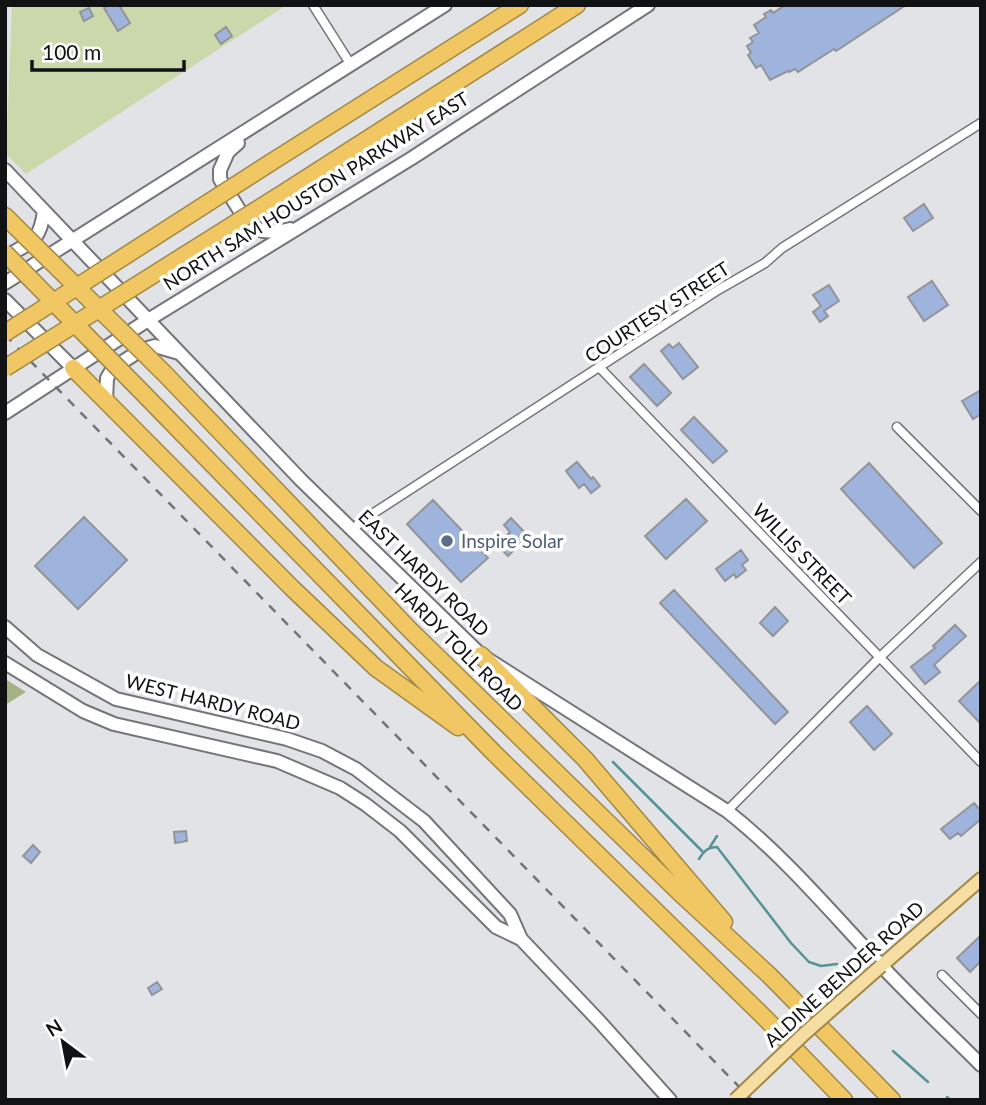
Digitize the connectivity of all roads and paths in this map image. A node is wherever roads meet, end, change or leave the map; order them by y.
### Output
1 (313, 5) edge
2 (445, 5) edge
3 (520, 5) edge
4 (577, 5) edge
5 (648, 5) edge
6 (351, 65) junction
7 (981, 123) edge
8 (256, 126) junction
9 (5, 170) edge
10 (44, 211) junction
11 (10, 222) edge
12 (301, 226) junction
13 (73, 241) junction
14 (5, 255) edge
15 (5, 283) edge
16 (5, 300) edge
17 (148, 320) junction
18 (5, 333) edge
19 (180, 353) junction
20 (5, 368) edge
21 (73, 368) junction
22 (600, 368) junction
23 (106, 401) junction
24 (5, 413) edge
25 (897, 427) dead end
26 (981, 511) edge
27 (352, 530) junction
28 (981, 562) edge
29 (5, 627) edge
30 (37, 655) junction
31 (481, 655) junction
32 (880, 657) junction
33 (5, 663) edge
34 (20, 673) junction
35 (494, 753) junction
36 (981, 762) edge
37 (384, 791) junction
38 (365, 804) junction
39 (727, 811) junction
40 (981, 879) edge
41 (521, 939) junction
42 (881, 966) junction
43 (769, 975) junction
44 (942, 975) dead end
45 (981, 1014) edge
46 (981, 1065) edge
47 (670, 1100) edge
48 (734, 1100) edge
49 (844, 1100) edge
50 (892, 1100) edge

1 - 6 street
2 - 6 main road
3 - 18 highway, bridge
4 - 20 highway, NORTH SAM HOUSTON PARKWAY EAST, bridge
5 - 12 main road, NORTH SAM HOUSTON PARKWAY EAST
6 - 8 main road
7 - 22 street, COURTESY STREET
8 - 12 main road
8 - 13 main road
9 - 10 main road, EAST HARDY ROAD
10 - 13 main road, EAST HARDY ROAD
10 - 14 main road
11 - 43 highway, HARDY TOLL ROAD, bridge
12 - 17 main road, NORTH SAM HOUSTON PARKWAY EAST
13 - 15 main road
13 - 17 main road, EAST HARDY ROAD
14 - 35 highway, bridge
16 - 21 main road
17 - 19 main road, EAST HARDY ROAD
17 - 21 main road, NORTH SAM HOUSTON PARKWAY EAST
19 - 23 main road
19 - 27 main road, EAST HARDY ROAD
21 - 23 highway
21 - 24 main road, NORTH SAM HOUSTON PARKWAY EAST
22 - 27 street, COURTESY STREET
22 - 32 street, WILLIS STREET
23 - 35 highway
25 - 26 street
27 - 31 main road, EAST HARDY ROAD
28 - 32 street
29 - 30 main road, WEST HARDY ROAD
30 - 34 main road
30 - 37 main road, WEST HARDY ROAD
31 - 39 main road, EAST HARDY ROAD
31 - 43 highway
32 - 36 street, WILLIS STREET
32 - 39 street
33 - 34 main road, WEST HARDY ROAD
34 - 38 main road, WEST HARDY ROAD
35 - 49 highway
37 - 38 main road
37 - 41 main road, WEST HARDY ROAD
38 - 41 main road, WEST HARDY ROAD
39 - 42 main road, EAST HARDY ROAD
40 - 42 main road, ALDINE BENDER ROAD
41 - 47 main road, WEST HARDY ROAD
42 - 46 main road, EAST HARDY ROAD
42 - 48 main road, ALDINE BENDER ROAD, bridge
43 - 50 highway, HARDY TOLL ROAD
44 - 45 street

